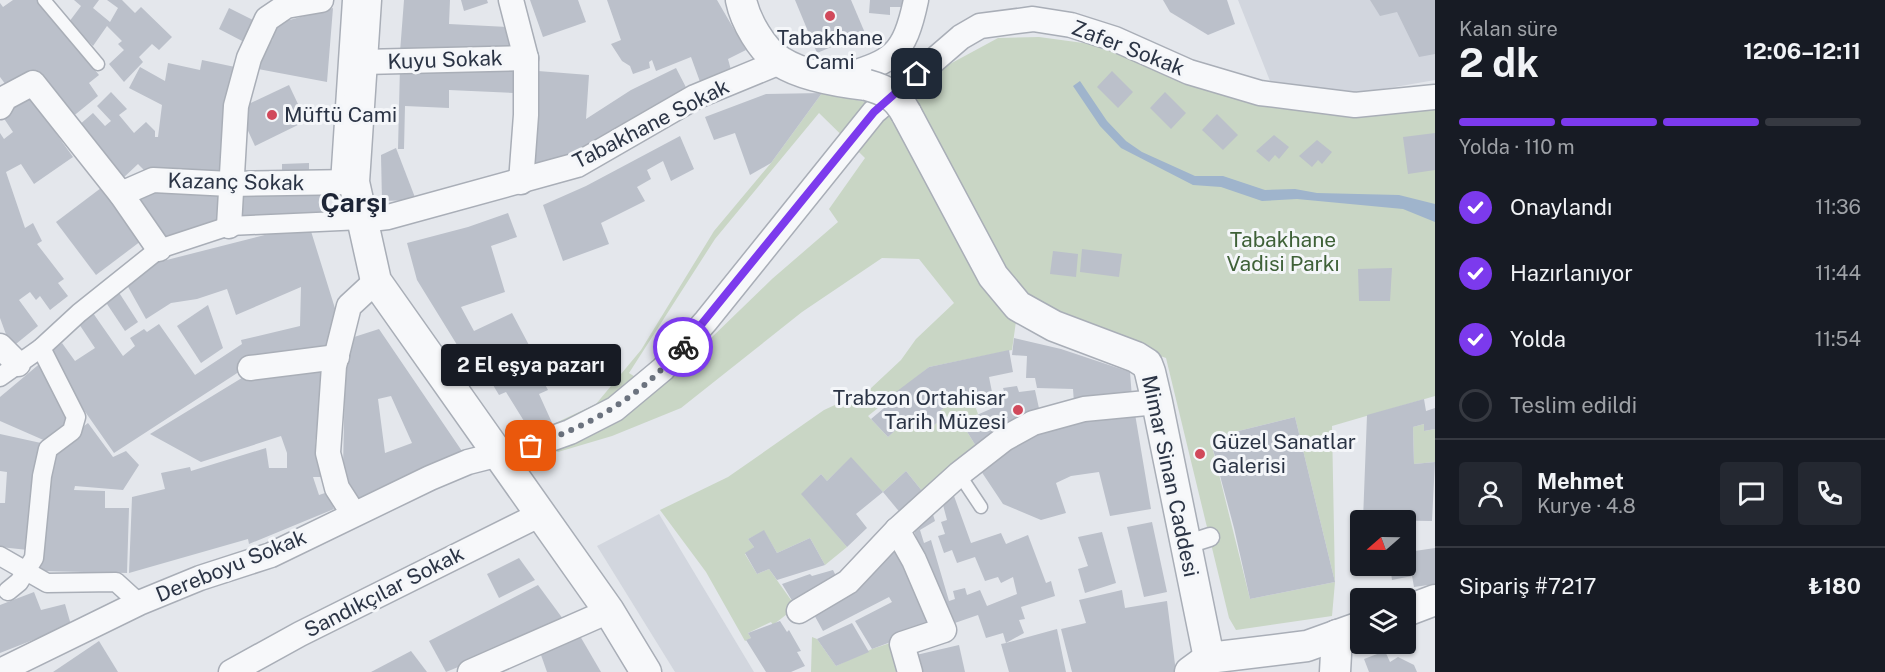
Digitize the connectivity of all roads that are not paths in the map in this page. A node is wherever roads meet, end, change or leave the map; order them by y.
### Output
1 (44, 0) edge
2 (321, 0) edge
3 (349, 0) edge
4 (366, 0) edge
5 (511, 0) edge
6 (741, 0) edge
7 (916, 0) edge
8 (526, 58) junction
9 (780, 62) junction
10 (363, 63) junction
11 (98, 64) dead end
12 (852, 83) junction
13 (1435, 97) edge
14 (2, 99) edge
15 (345, 182) junction
16 (520, 182) junction
17 (230, 184) junction
18 (121, 194) junction
19 (362, 220) junction
20 (229, 226) junction
21 (159, 249) junction
22 (376, 281) junction
23 (0, 346) edge
24 (41, 348) junction
25 (337, 357) junction
26 (250, 368) dead end
27 (9, 371) edge
28 (1157, 402) junction
29 (498, 456) junction
30 (959, 474) junction
31 (981, 507) dead end
32 (353, 513) junction
33 (539, 515) junction
34 (897, 530) junction
35 (0, 556) edge
36 (26, 571) junction
37 (8, 591) dead end
38 (1435, 600) edge
39 (139, 603) junction
40 (1416, 607) edge
41 (609, 611) junction
42 (799, 611) dead end
43 (1349, 631) edge
44 (1307, 646) junction
45 (1204, 668) edge
46 (1334, 670) edge
47 (0, 671) edge
48 (231, 672) edge
49 (470, 672) edge
50 (646, 672) edge
51 (910, 672) edge

1 - 11 lane
2 - 17 street
3 - 15 lane
4 - 10 street
5 - 8 street
6 - 9 street
7 - 12 street
8 - 10 street, Kuyu Sokak
8 - 16 street
9 - 12 street
9 - 16 street, Tabakhane Sokak
10 - 15 street
12 - 28 street, Mimar Sinan Caddesi, bridge
13 - 29 street, Zafer Sokak
14 - 18 street
15 - 17 street, Kazanç Sokak
15 - 19 street
16 - 19 street, Tabakhane Sokak
17 - 18 street, Kazanç Sokak
17 - 20 street
18 - 21 street
19 - 20 street
19 - 22 street
20 - 21 street
21 - 24 street
22 - 25 street
22 - 29 street
23 - 27 street
24 - 27 street
24 - 36 street
25 - 26 street
25 - 32 street
28 - 30 street
28 - 45 street, Mimar Sinan Caddesi
29 - 32 street, Dereboyu Sokak
29 - 33 street
30 - 31 lane
30 - 34 street
32 - 39 street, Dereboyu Sokak
33 - 41 street
33 - 48 street, Sandıkçılar Sokak
34 - 42 street
34 - 51 street
35 - 36 street
36 - 37 street
36 - 39 street
38 - 40 street
39 - 47 street, Dereboyu Sokak
41 - 49 street
41 - 50 street
43 - 44 street
43 - 46 street
44 - 45 street
44 - 46 street

